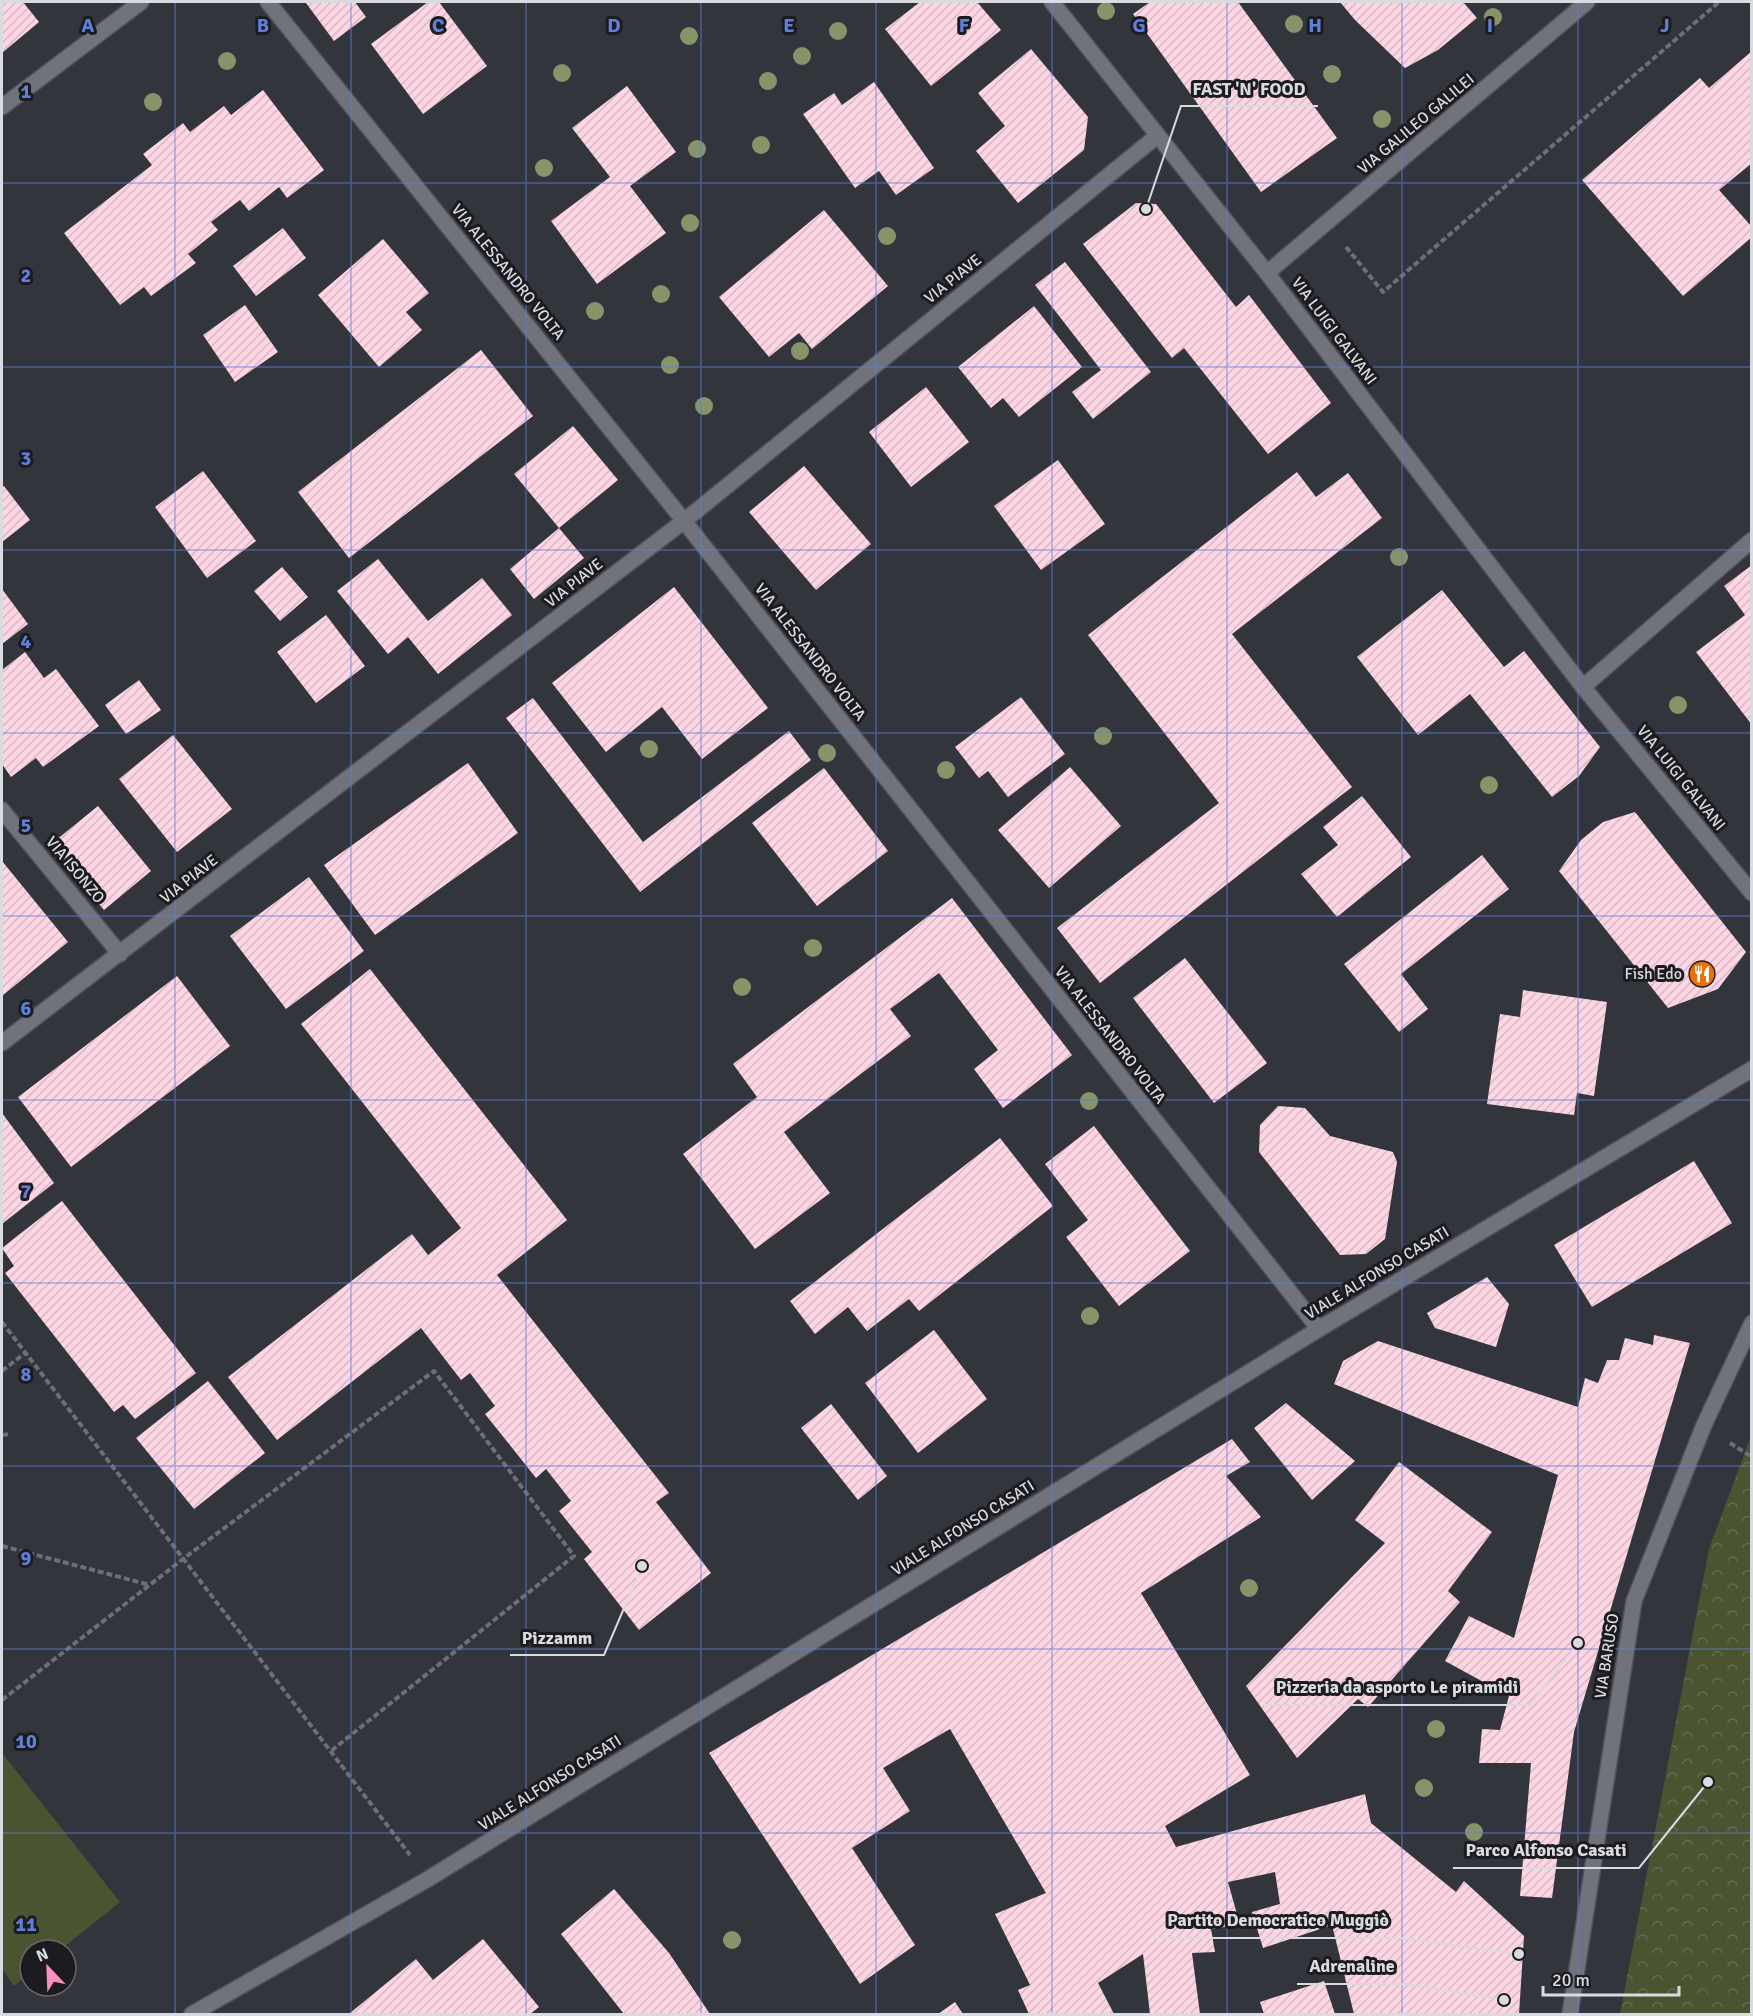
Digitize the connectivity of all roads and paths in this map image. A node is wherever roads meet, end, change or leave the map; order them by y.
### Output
1 (141, 2) edge
2 (268, 2) edge
3 (1052, 2) edge
4 (1719, 2) edge
5 (1581, 3) edge
6 (2, 107) edge
7 (1157, 136) junction
8 (1327, 223) junction
9 (1267, 273) junction
10 (684, 520) junction
11 (1752, 540) edge
12 (1583, 687) junction
13 (2, 810) edge
14 (1752, 893) edge
15 (120, 954) junction
16 (2, 1043) edge
17 (1752, 1069) edge
18 (2, 1323) edge
19 (1752, 1323) edge
20 (1319, 1329) junction
21 (25, 1353) junction
22 (2, 1371) edge
23 (10, 1434) dead end
24 (2, 1435) edge
25 (2, 1546) edge
26 (183, 1559) junction
27 (150, 1585) junction
28 (2, 1700) edge
29 (331, 1751) junction
30 (428, 1879) junction
31 (196, 2014) edge
32 (1570, 2014) edge

1 - 6 street
2 - 10 street, VIA ALESSANDRO VOLTA
3 - 7 street, VIA LUIGI GALVANI
4 - 8 path
5 - 8 street, VIA GALILEO GALILEI
7 - 9 street, VIA LUIGI GALVANI
7 - 10 street, VIA PIAVE
8 - 9 street, VIA GALILEO GALILEI
9 - 12 street, VIA LUIGI GALVANI
10 - 15 street, VIA PIAVE
10 - 20 street, VIA ALESSANDRO VOLTA
11 - 12 street
12 - 14 street, VIA LUIGI GALVANI
13 - 15 street, VIA ISONZO
15 - 16 street, VIA PIAVE
17 - 20 street, VIALE ALFONSO CASATI
18 - 21 path
19 - 32 street, VIA BARUSO
20 - 30 street, VIALE ALFONSO CASATI
21 - 22 path
21 - 26 path
23 - 24 path
25 - 27 path
26 - 27 path
26 - 29 path
26 - 29 path
27 - 28 path
29 - 30 path
30 - 31 street, VIALE ALFONSO CASATI

